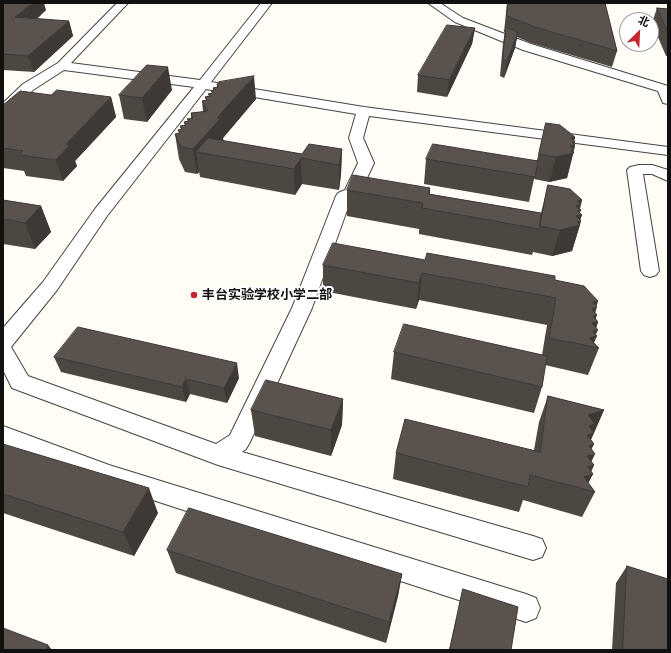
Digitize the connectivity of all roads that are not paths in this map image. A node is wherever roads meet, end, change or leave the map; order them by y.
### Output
1 (123, 3) edge
2 (267, 3) edge
3 (433, 3) edge
4 (62, 66) junction
5 (202, 84) junction
6 (668, 100) edge
7 (3, 110) edge
8 (364, 111) junction
9 (632, 147) junction
10 (668, 152) edge
11 (635, 170) junction
12 (668, 176) edge
13 (650, 271) dead end
14 (3, 342) edge
15 (3, 351) edge
16 (3, 436) edge
17 (218, 455) junction
18 (533, 548) dead end
19 (526, 608) dead end

1 - 4 street
2 - 5 street
3 - 6 street
4 - 5 street
4 - 7 street
5 - 8 street
5 - 14 street
8 - 9 street
8 - 17 street
9 - 10 street
9 - 11 street
11 - 12 street
11 - 13 street
15 - 17 street
16 - 19 street
17 - 18 street

